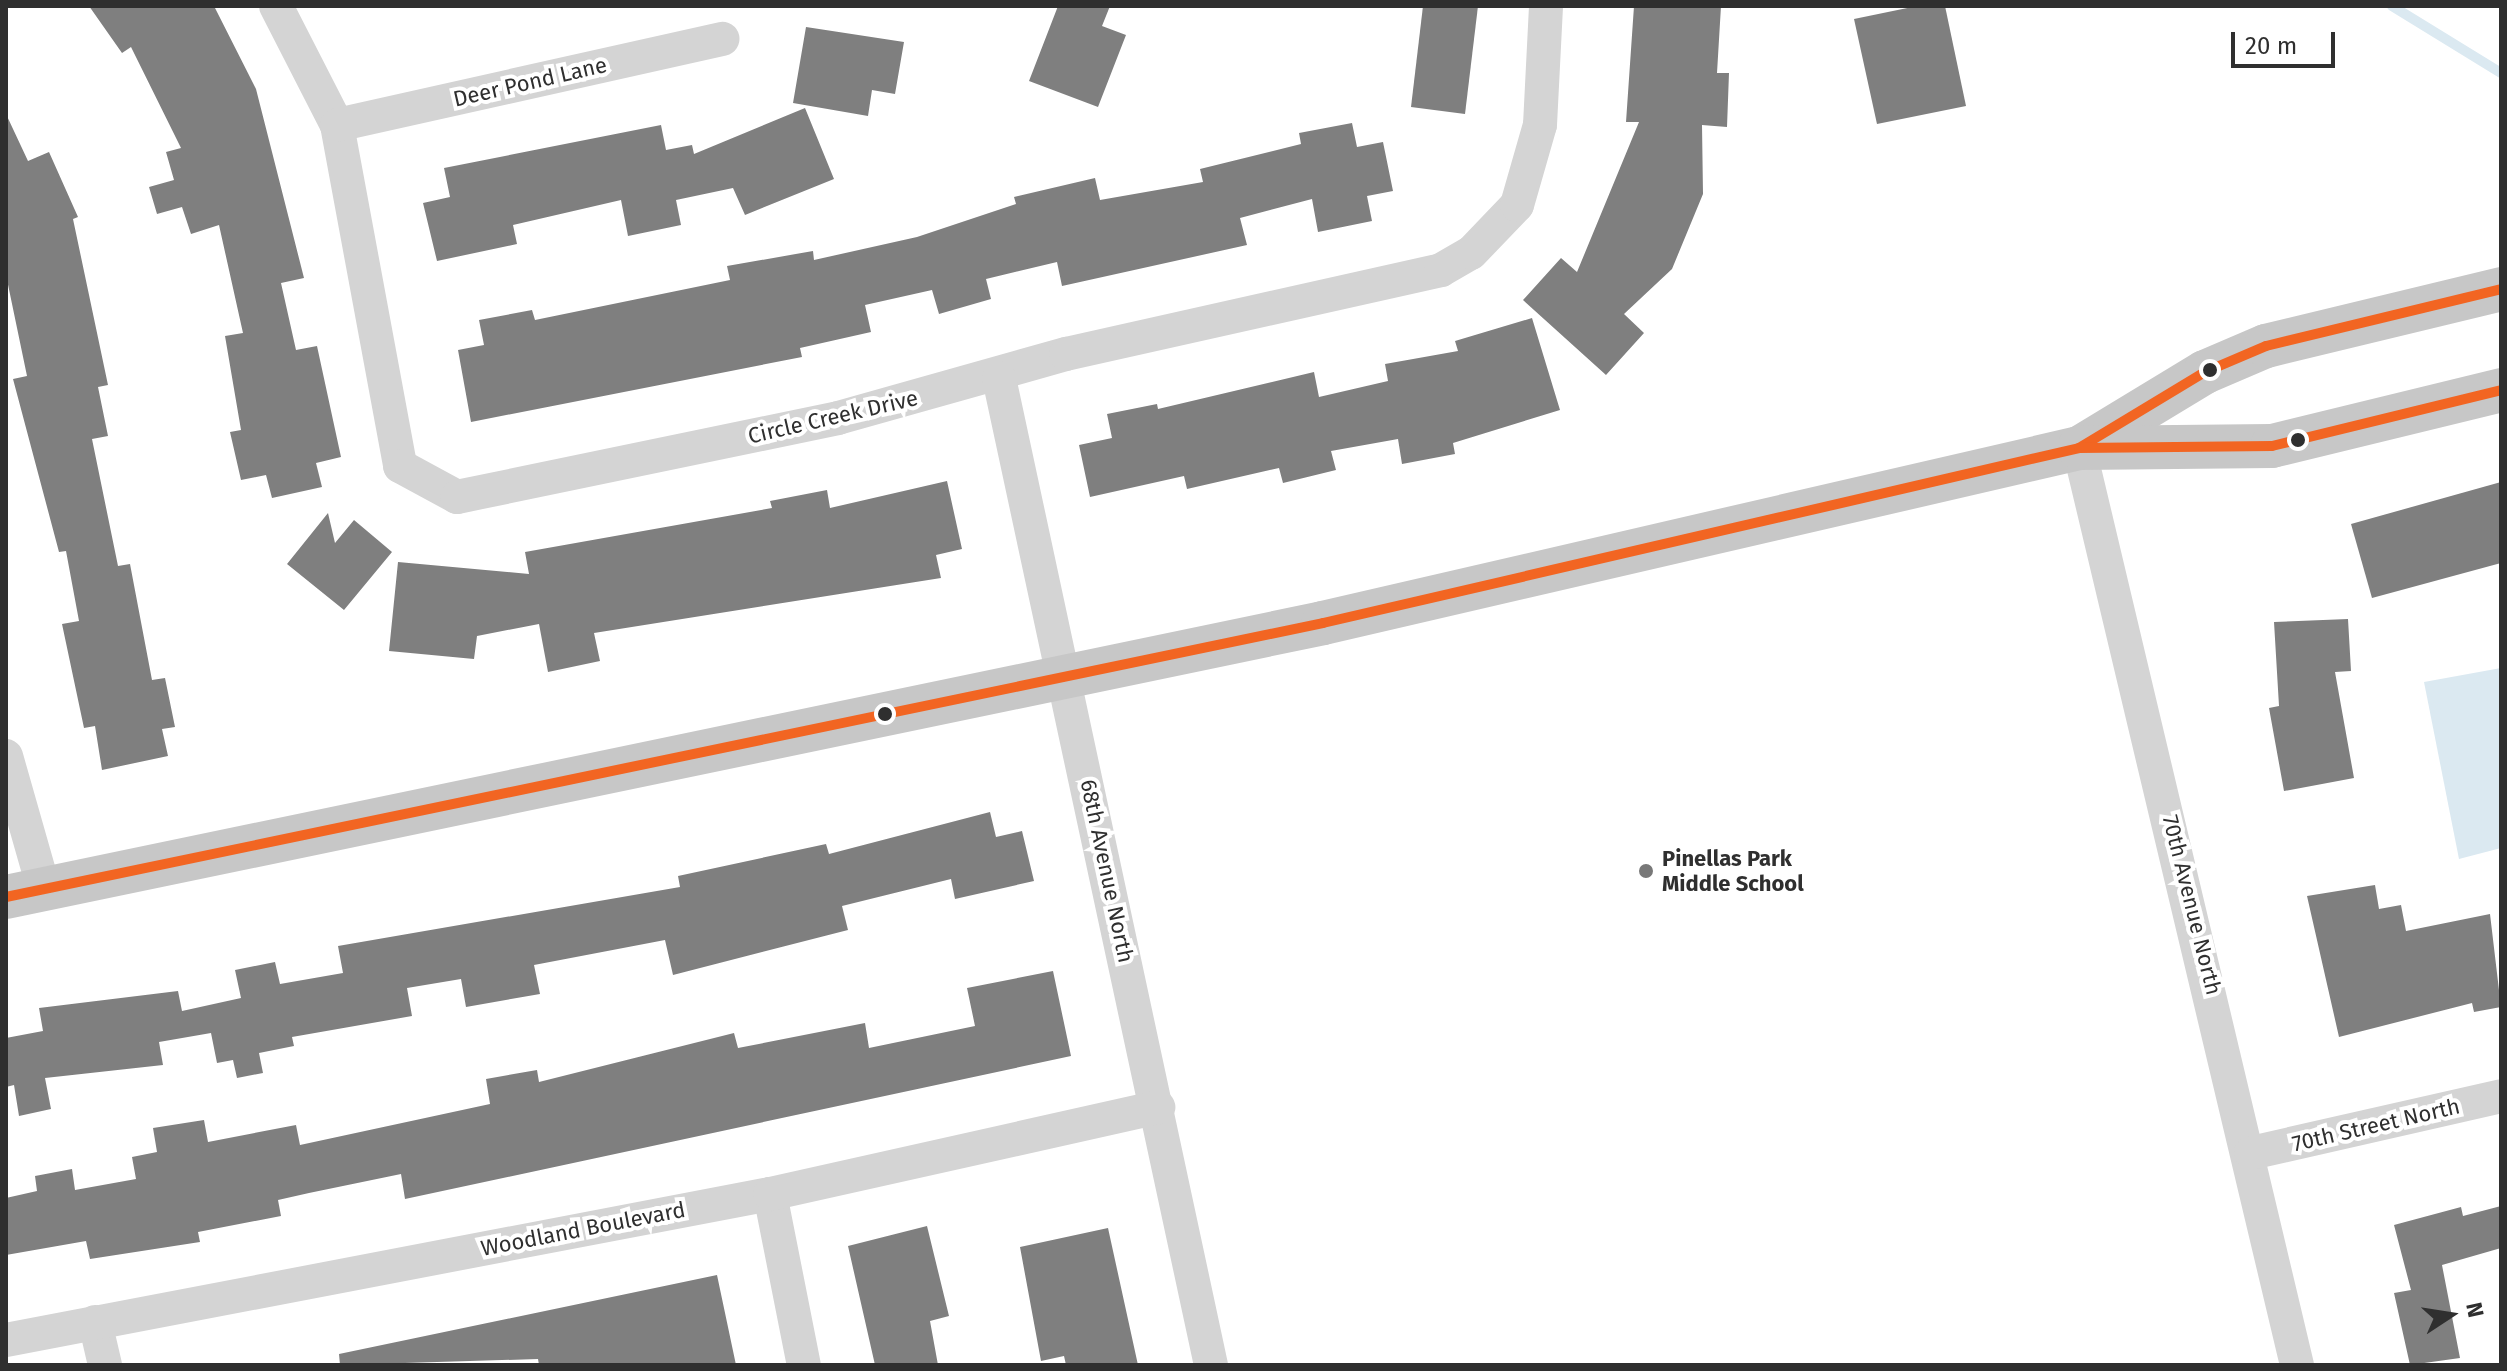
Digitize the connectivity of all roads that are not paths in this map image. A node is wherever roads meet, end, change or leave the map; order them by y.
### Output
1 (276, 6) edge
2 (1546, 6) edge
3 (723, 39) dead end
4 (337, 125) junction
5 (2501, 289) edge
6 (999, 378) junction
7 (2501, 390) edge
8 (2079, 448) junction
9 (1065, 677) junction
10 (6, 756) edge
11 (25, 893) edge
12 (2501, 1096) edge
13 (1158, 1107) junction
14 (2251, 1153) junction
15 (770, 1194) junction
16 (95, 1322) junction
17 (20, 1347) edge
18 (105, 1365) edge
19 (804, 1365) edge
20 (1211, 1365) edge
21 (2297, 1365) edge

1 - 4 street, Circle Creek Drive
2 - 6 street, Circle Creek Drive
3 - 4 street, Deer Pond Lane
4 - 6 street, Circle Creek Drive
5 - 8 main road
6 - 9 street, 68th Avenue North
7 - 8 main road
8 - 9 main road
8 - 14 street, 70th Avenue North
9 - 11 main road
9 - 13 street, 68th Avenue North
10 - 11 street
12 - 14 street, 70th Street North
13 - 15 street, Woodland Boulevard
13 - 20 street, 68th Avenue North
14 - 21 street, 70th Avenue North
15 - 16 street, Woodland Boulevard
15 - 19 street
16 - 17 street, Woodland Boulevard
16 - 18 street

